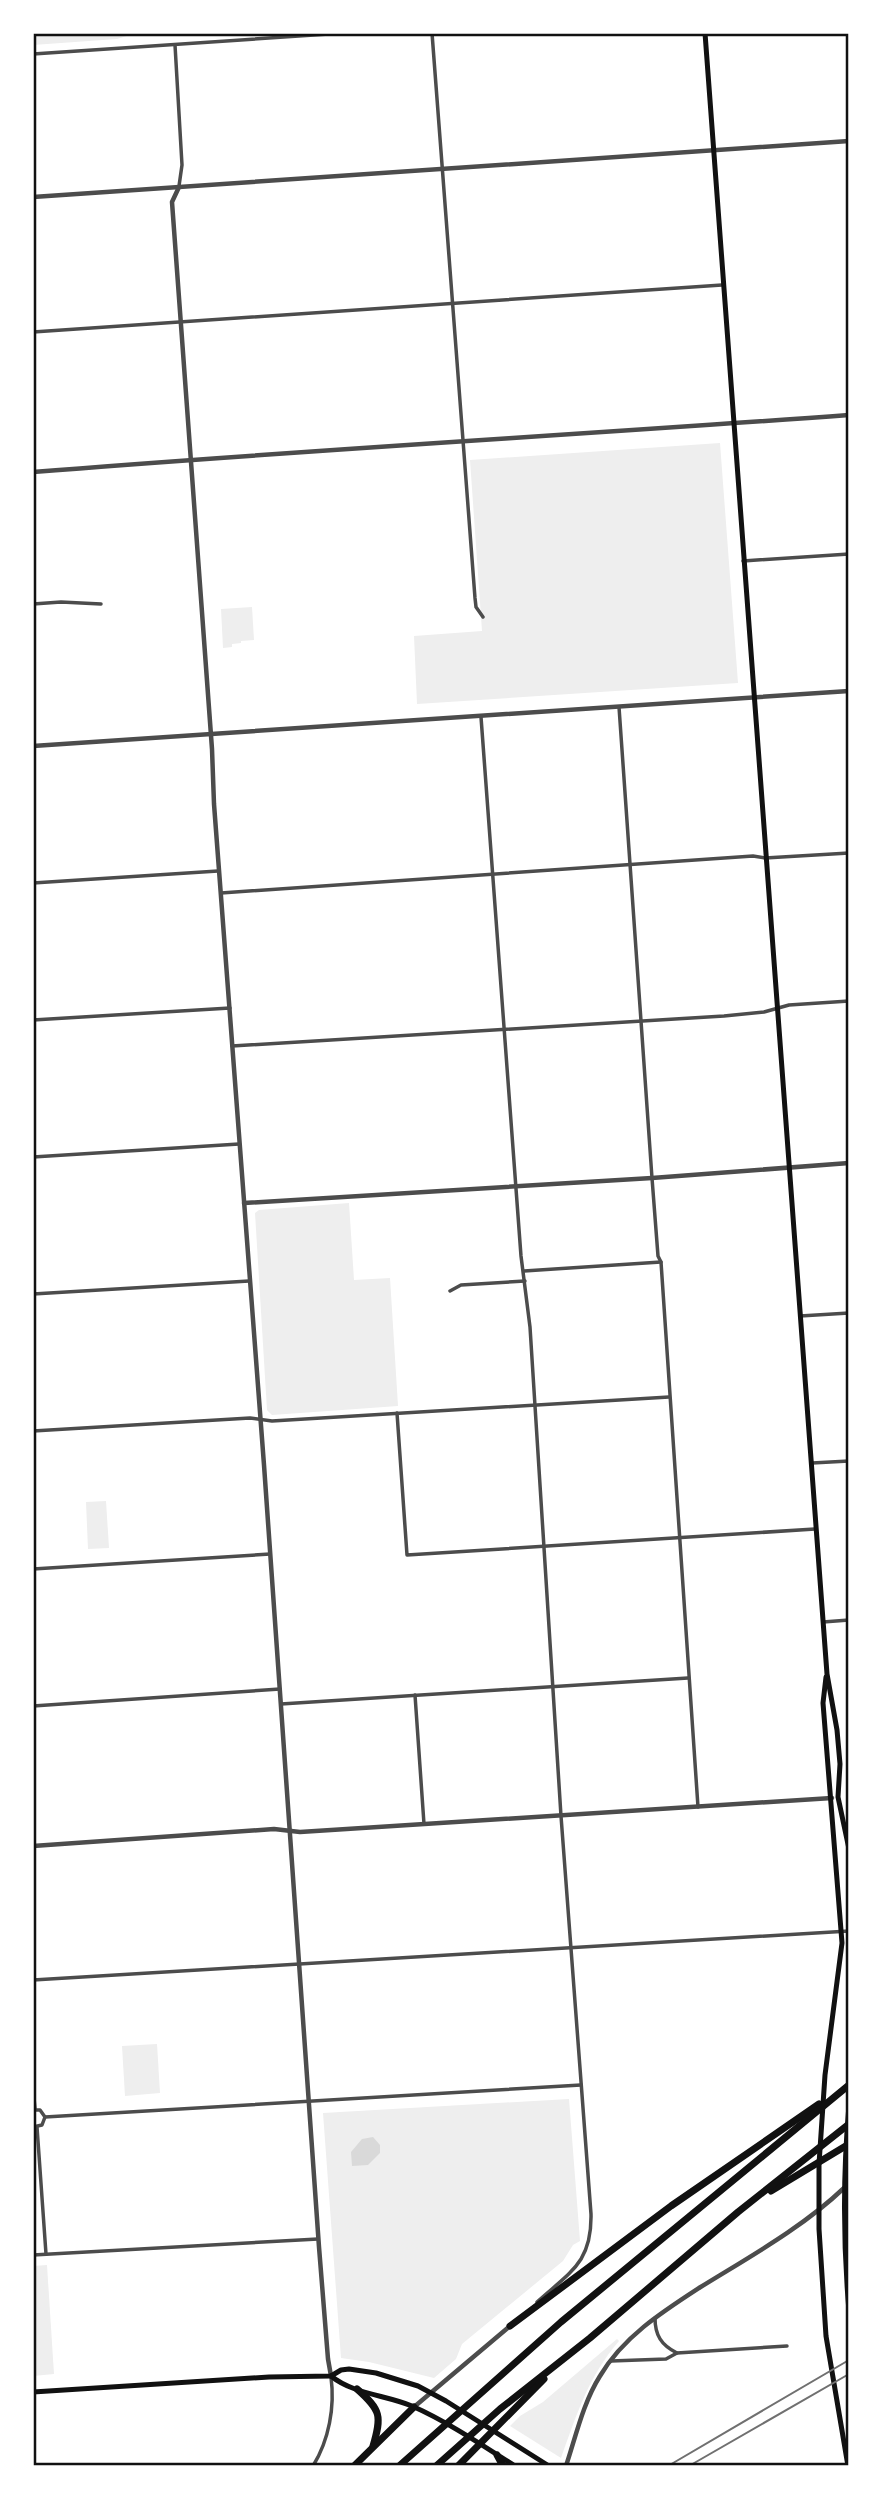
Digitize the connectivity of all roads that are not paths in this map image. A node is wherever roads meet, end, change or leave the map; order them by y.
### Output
1 (344, 33) edge
2 (432, 33) edge
3 (705, 33) edge
4 (175, 45) junction
5 (33, 54) edge
6 (849, 141) edge
7 (713, 151) junction
8 (441, 170) junction
9 (179, 187) junction
10 (33, 197) edge
11 (723, 285) junction
12 (451, 304) junction
13 (181, 322) junction
14 (33, 332) edge
15 (849, 415) edge
16 (733, 424) junction
17 (462, 443) junction
18 (191, 460) junction
19 (33, 472) edge
20 (849, 554) edge
21 (743, 561) junction
22 (33, 604) edge
23 (101, 604) dead end
24 (483, 617) dead end
25 (849, 691) edge
26 (754, 698) junction
27 (619, 707) junction
28 (481, 717) junction
29 (211, 734) junction
30 (33, 746) edge
31 (849, 852) edge
32 (765, 858) junction
33 (629, 864) junction
34 (218, 872) junction
35 (493, 874) junction
36 (33, 883) edge
37 (221, 893) junction
38 (849, 1001) edge
39 (230, 1008) junction
40 (777, 1010) junction
41 (33, 1020) edge
42 (641, 1021) junction
43 (505, 1029) junction
44 (232, 1046) junction
45 (239, 1144) junction
46 (33, 1157) edge
47 (849, 1163) edge
48 (789, 1167) junction
49 (652, 1178) junction
50 (516, 1185) junction
51 (244, 1203) junction
52 (661, 1262) junction
53 (524, 1270) junction
54 (525, 1280) junction
55 (249, 1281) junction
56 (450, 1290) dead end
57 (33, 1294) edge
58 (849, 1313) edge
59 (800, 1316) junction
60 (669, 1397) junction
61 (534, 1405) junction
62 (397, 1413) junction
63 (260, 1420) junction
64 (33, 1431) edge
65 (849, 1461) edge
66 (811, 1463) junction
67 (816, 1529) junction
68 (679, 1537) junction
69 (543, 1546) junction
70 (270, 1554) junction
71 (33, 1569) edge
72 (849, 1620) edge
73 (823, 1622) junction
74 (827, 1674) junction
75 (688, 1678) junction
76 (552, 1687) junction
77 (280, 1689) junction
78 (415, 1695) junction
79 (281, 1704) junction
80 (33, 1706) edge
81 (838, 1797) junction
82 (830, 1798) junction
83 (698, 1807) junction
84 (561, 1816) junction
85 (424, 1824) junction
86 (290, 1831) junction
87 (33, 1846) edge
88 (849, 1849) edge
89 (840, 1931) junction
90 (849, 1931) edge
91 (572, 1948) junction
92 (299, 1965) junction
93 (33, 1980) edge
94 (581, 2085) junction
95 (849, 2085) edge
96 (33, 2087) edge
97 (309, 2101) junction
98 (849, 2105) edge
99 (34, 2109) edge
100 (45, 2117) junction
101 (849, 2124) edge
102 (794, 2126) junction
103 (35, 2127) edge
104 (849, 2144) edge
105 (791, 2175) junction
106 (844, 2188) junction
107 (819, 2213) junction
108 (318, 2239) junction
109 (46, 2254) junction
110 (33, 2255) edge
111 (849, 2311) edge
112 (655, 2318) junction
113 (510, 2326) junction
114 (787, 2346) dead end
115 (677, 2353) junction
116 (563, 2360) junction
117 (611, 2361) junction
118 (331, 2376) junction
119 (357, 2389) junction
120 (33, 2392) edge
121 (431, 2393) junction
122 (414, 2407) junction
123 (373, 2446) junction
124 (497, 2455) junction
125 (460, 2464) edge
126 (313, 2466) edge
127 (354, 2466) edge
128 (399, 2466) edge
129 (436, 2466) edge
130 (503, 2466) edge
131 (515, 2466) edge
132 (549, 2466) edge
133 (566, 2466) edge
134 (848, 2466) edge

1 - 4 street
2 - 8 street
3 - 7 main road
4 - 5 street
4 - 9 street
6 - 7 street
7 - 8 street
7 - 11 main road
8 - 9 street
8 - 12 street
9 - 10 street
9 - 13 street
11 - 12 street
11 - 16 main road
12 - 13 street
12 - 17 street
13 - 14 street
13 - 18 street
15 - 16 street
16 - 17 street
16 - 21 main road
17 - 18 street
17 - 24 street
18 - 19 street
18 - 29 street
20 - 21 street
21 - 26 main road
22 - 23 street
25 - 26 street
26 - 27 street
26 - 32 main road
27 - 28 street
27 - 33 street
28 - 29 street
28 - 35 street
29 - 30 street
29 - 34 street
31 - 32 street
32 - 33 street
32 - 40 main road
33 - 35 street
33 - 42 street
34 - 36 street
34 - 37 street
35 - 37 street
35 - 43 street
37 - 39 street
38 - 40 street
39 - 41 street
39 - 44 street
40 - 42 street
40 - 48 main road
42 - 43 street
42 - 49 street
43 - 44 street
43 - 50 street
44 - 45 street
45 - 46 street
45 - 51 street
47 - 48 street
48 - 49 street
48 - 59 main road
49 - 50 street
49 - 52 street
50 - 51 street
50 - 53 street
51 - 55 street
52 - 53 street
52 - 60 street
53 - 54 street
54 - 56 street
54 - 61 street
55 - 57 street
55 - 63 street
58 - 59 street
59 - 66 main road
60 - 61 street
60 - 68 street
61 - 62 street
61 - 69 street
62 - 63 street
62 - 69 street
63 - 64 street
63 - 70 street
65 - 66 street
66 - 67 main road
67 - 68 street
67 - 73 main road
68 - 69 street
68 - 75 street
69 - 76 street
70 - 71 street
70 - 77 street
72 - 73 street
73 - 74 main road
74 - 81 main road
74 - 82 main road
75 - 76 street
75 - 83 street
76 - 78 street
76 - 84 street
77 - 79 street
77 - 80 street
78 - 79 street
78 - 85 street
79 - 86 street
81 - 82 street
81 - 88 main road
82 - 83 street
82 - 89 main road
83 - 84 street
84 - 85 street
84 - 91 street
85 - 86 street
86 - 87 street
86 - 92 street
89 - 90 street
89 - 91 street
89 - 107 main road
91 - 92 street
91 - 94 street
92 - 93 street
92 - 97 street
94 - 97 street
94 - 113 street
95 - 102 highway
96 - 99 street
97 - 100 street
97 - 108 street
98 - 106 main road
99 - 100 street
100 - 103 street
101 - 105 highway
102 - 113 highway
102 - 128 highway
103 - 109 street
104 - 105 highway
105 - 116 highway
106 - 107 street
106 - 111 main road
107 - 112 street
107 - 134 main road
108 - 109 street
108 - 118 street
109 - 110 street
112 - 115 street
112 - 117 street
113 - 121 street
114 - 115 street
115 - 117 street
116 - 125 highway
116 - 129 highway
117 - 133 street
118 - 119 main road
118 - 120 main road
118 - 121 main road
118 - 126 street
119 - 122 main road
119 - 123 highway
121 - 122 street
121 - 132 main road
122 - 123 highway
122 - 124 main road
123 - 127 highway
124 - 130 highway
124 - 131 main road

